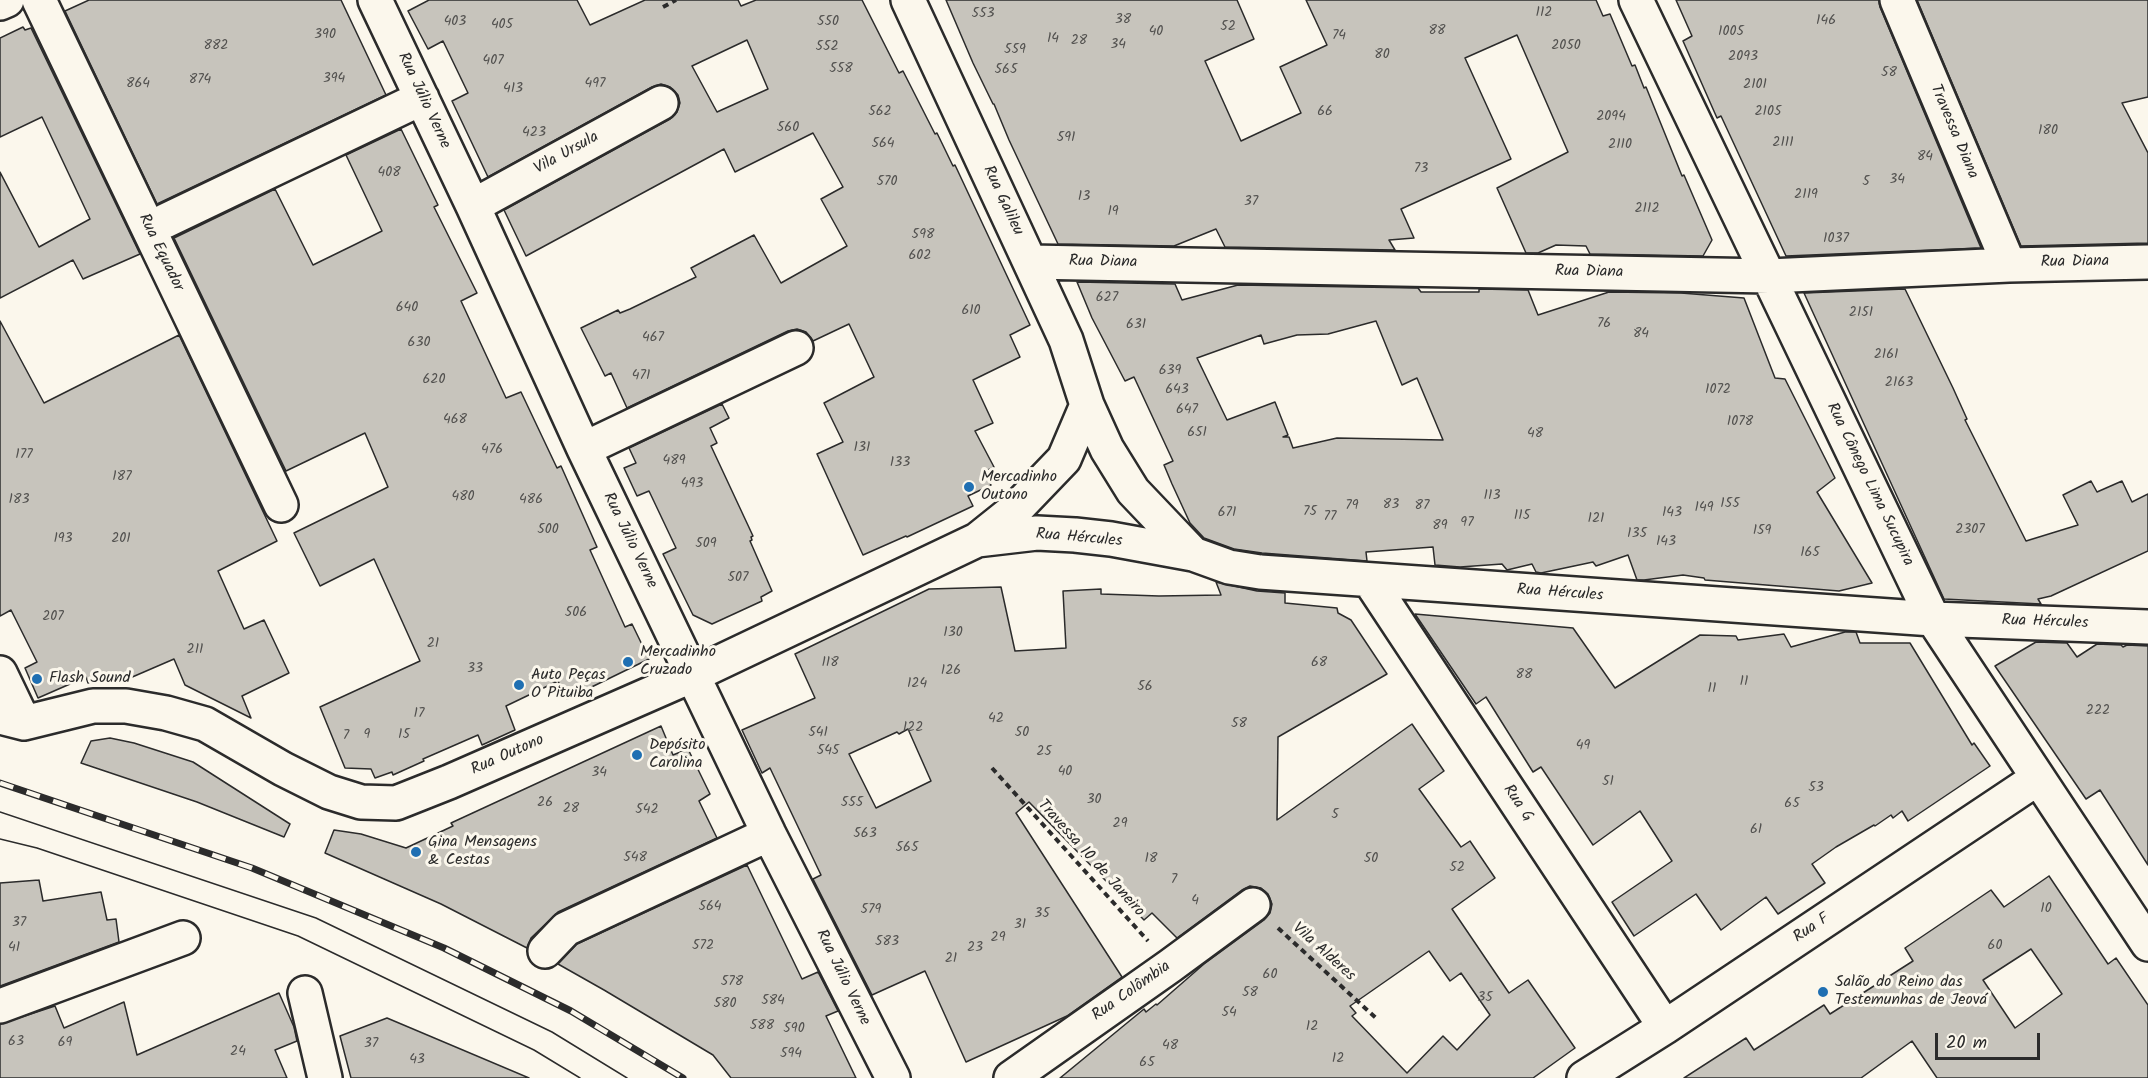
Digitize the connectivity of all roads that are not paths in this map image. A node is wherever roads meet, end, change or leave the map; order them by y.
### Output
1 (7, 0) edge
2 (39, 0) edge
3 (375, 0) edge
4 (908, 0) edge
5 (1636, 0) edge
6 (1897, 0) edge
7 (0, 3) edge
8 (422, 98) junction
9 (661, 103) dead end
10 (473, 206) junction
11 (165, 221) dead end
12 (1030, 262) junction
13 (2148, 262) edge
14 (2009, 265) junction
15 (1768, 276) junction
16 (796, 348) dead end
17 (1087, 405) junction
18 (584, 449) junction
19 (281, 505) dead end
20 (977, 540) junction
21 (1192, 554) junction
22 (1370, 581) junction
23 (1933, 619) junction
24 (2148, 627) edge
25 (0, 672) edge
26 (693, 675) junction
27 (12, 720) edge
28 (2038, 778) junction
29 (769, 834) junction
30 (1253, 905) road end
31 (183, 938) dead end
32 (2148, 944) edge
33 (545, 951) dead end
34 (305, 993) dead end
35 (0, 1006) edge
36 (1665, 1027) junction
37 (326, 1078) edge
38 (893, 1078) edge
39 (1011, 1078) edge
40 (1584, 1078) edge

1 - 7 street
2 - 19 street, Rua Equador
3 - 8 street, Rua Júlio Verne
4 - 12 street, Rua Galileu
5 - 15 street, Rua Cônego Lima Sucupira
6 - 14 street, Travessa Diana
8 - 10 street, Rua Júlio Verne
8 - 11 street
9 - 10 street, Vila Ursula
10 - 18 street, Rua Júlio Verne
12 - 15 street, Rua Diana
12 - 17 street, Rua Galileu
13 - 14 street, Rua Diana
14 - 15 street, Rua Diana
15 - 23 street, Rua Cônego Lima Sucupira
16 - 18 street
17 - 20 street
17 - 21 street, Rua Galileu
18 - 26 street, Rua Júlio Verne
20 - 21 street, Rua Hércules
20 - 26 street, Rua Outono
21 - 22 street, Rua Hércules
22 - 23 street, Rua Hércules
22 - 36 street, Rua G
23 - 24 street, Rua Hércules
23 - 28 street, Rua Cônego Lima Sucupira
25 - 27 street
26 - 27 street, Rua Outono
26 - 29 street, Rua Júlio Verne
28 - 32 street, Rua Cônego Lima Sucupira
28 - 36 street, Rua F
29 - 33 street
29 - 38 street, Rua Júlio Verne
30 - 39 street, Rua Colômbia
31 - 35 street
34 - 37 street
36 - 40 street, Rua F

